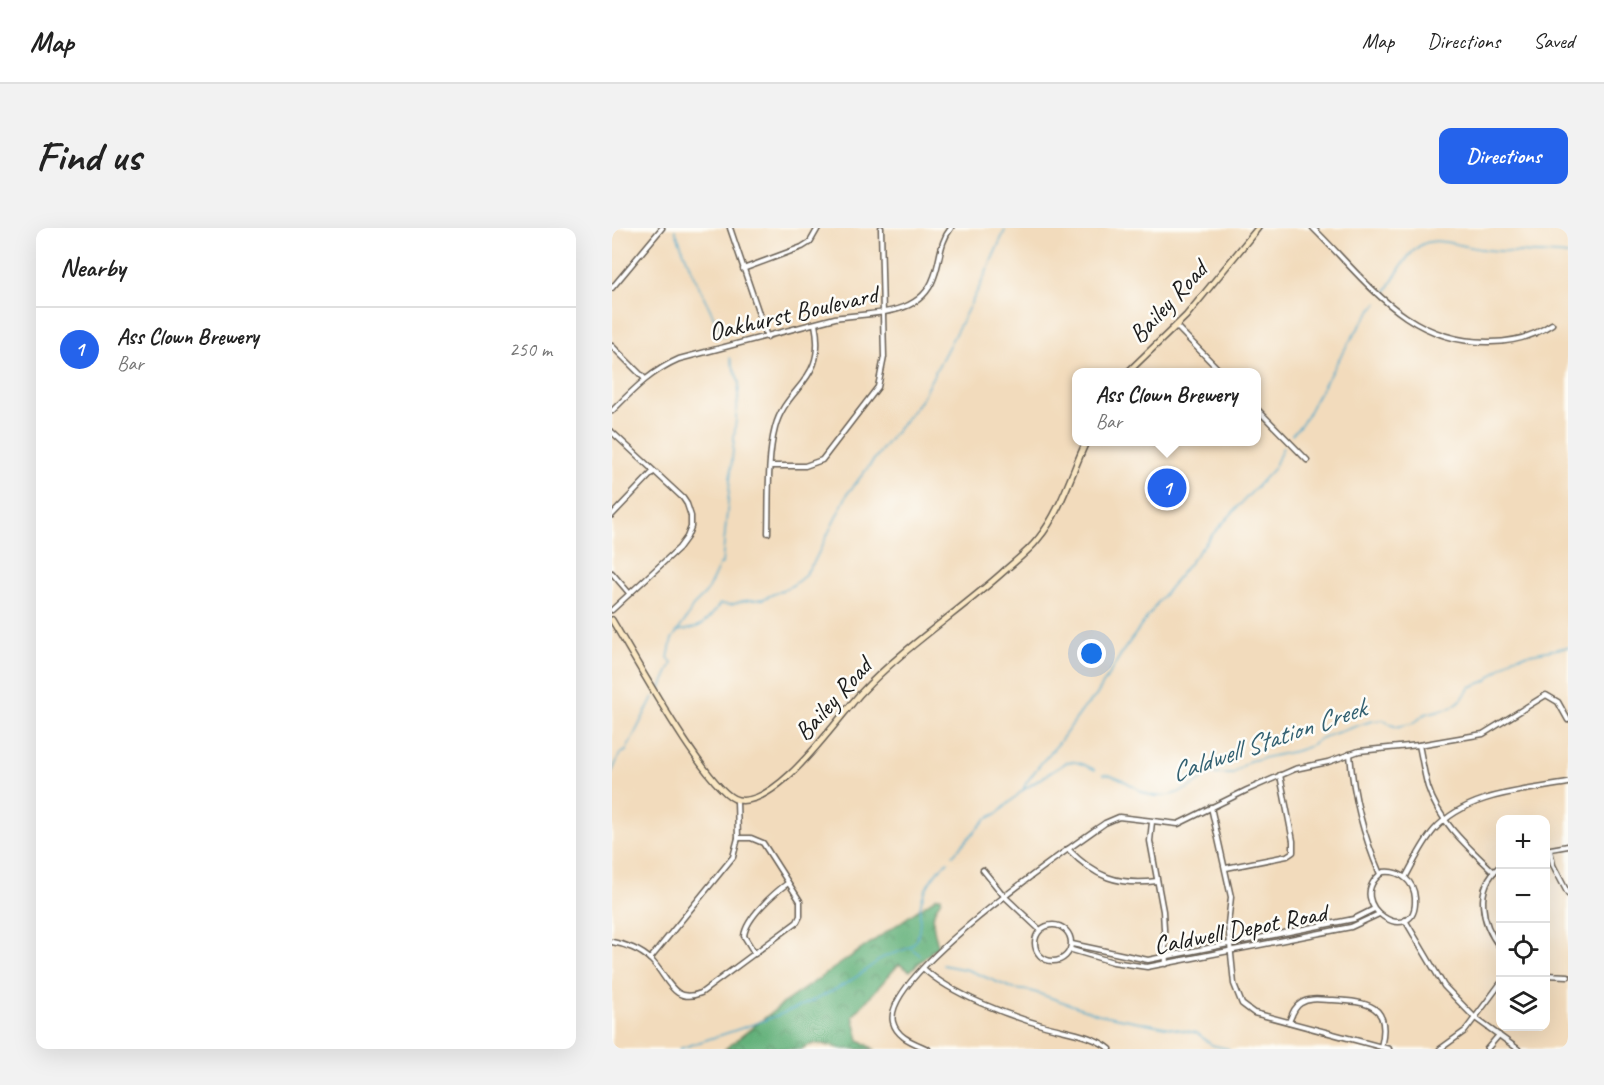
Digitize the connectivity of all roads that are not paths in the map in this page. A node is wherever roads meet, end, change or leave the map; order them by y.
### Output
1 (662, 228) edge
2 (730, 228) edge
3 (818, 228) edge
4 (881, 228) edge
5 (951, 228) edge
6 (1258, 228) edge
7 (1312, 228) edge
8 (946, 230) edge
9 (743, 269) junction
10 (612, 288) edge
11 (883, 312) junction
12 (815, 324) junction
13 (1552, 324) dead end
14 (1176, 326) junction
15 (767, 337) junction
16 (612, 346) edge
17 (1132, 368) edge
18 (1217, 368) edge
19 (645, 379) junction
20 (612, 411) edge
21 (1261, 413) edge
22 (612, 432) edge
23 (1084, 446) edge
24 (1307, 460) dead end
25 (771, 466) junction
26 (653, 472) junction
27 (612, 515) edge
28 (768, 533) dead end
29 (612, 573) edge
30 (629, 593) junction
31 (612, 610) edge
32 (612, 620) edge
33 (1568, 720) edge
34 (1419, 745) junction
35 (1350, 754) junction
36 (1280, 775) junction
37 (1568, 783) edge
38 (737, 800) junction
39 (1211, 807) junction
40 (1445, 820) junction
41 (1152, 822) junction
42 (738, 838) junction
43 (1568, 846) edge
44 (1068, 849) junction
45 (1550, 850) edge
46 (1550, 856) edge
47 (1226, 868) junction
48 (1497, 869) edge
49 (982, 870) dead end
50 (1494, 872) junction
51 (1380, 874) junction
52 (1405, 878) junction
53 (1157, 881) junction
54 (788, 883) junction
55 (1568, 894) edge
56 (1004, 896) junction
57 (1374, 909) junction
58 (1379, 914) junction
59 (1405, 920) junction
60 (1039, 929) junction
61 (1496, 940) edge
62 (612, 942) edge
63 (1230, 943) junction
64 (1072, 944) junction
65 (1072, 950) junction
66 (1231, 951) junction
67 (754, 954) junction
68 (1165, 956) junction
69 (650, 959) junction
70 (1166, 964) junction
71 (924, 969) junction
72 (1550, 975) edge
73 (1568, 976) edge
74 (1496, 989) edge
75 (1475, 1018) junction
76 (1289, 1022) junction
77 (1498, 1035) junction
78 (1381, 1047) junction
79 (928, 1049) edge
80 (1110, 1049) edge
81 (1389, 1049) edge
82 (1440, 1049) edge
83 (1487, 1049) edge
84 (1518, 1049) edge

1 - 10 street
2 - 9 street
3 - 9 street
4 - 11 street
5 - 8 street, Oakhurst Boulevard
6 - 14 street, Bailey Road
7 - 13 street
8 - 11 street, Oakhurst Boulevard
9 - 15 street
11 - 12 street, Oakhurst Boulevard
11 - 25 street
12 - 15 street, Oakhurst Boulevard
12 - 25 street
14 - 17 street, Bailey Road
14 - 18 street
15 - 19 street, Oakhurst Boulevard
16 - 19 street
19 - 20 street, Oakhurst Boulevard
21 - 24 street
22 - 26 street
23 - 38 street, Bailey Road
25 - 28 street
26 - 27 street
26 - 30 street
29 - 30 street
30 - 31 street
32 - 38 street
33 - 34 street
34 - 35 street
34 - 40 street
35 - 36 street
35 - 51 street
36 - 39 street
36 - 47 street
37 - 40 street
38 - 42 street
39 - 41 street
39 - 47 street
40 - 50 street
40 - 52 street
41 - 44 street
41 - 53 street
42 - 54 street
42 - 69 street
43 - 45 street
44 - 53 street
44 - 56 street
46 - 55 street
47 - 63 street
48 - 50 street
49 - 56 street
50 - 61 street
51 - 52 street
51 - 57 street
52 - 59 street
53 - 68 street
54 - 67 street
54 - 67 street
56 - 60 street
56 - 71 street
57 - 58 street
57 - 63 street, Caldwell Depot Road
58 - 59 street
58 - 66 street, Caldwell Depot Road
59 - 75 street
60 - 64 street
60 - 65 street
62 - 69 street
63 - 66 street
63 - 68 street, Caldwell Depot Road
64 - 65 street
64 - 68 street, Caldwell Depot Road
65 - 70 street, Caldwell Depot Road
66 - 70 street, Caldwell Depot Road
66 - 76 street
67 - 69 street
68 - 70 street
71 - 79 street
71 - 80 street
72 - 73 street
74 - 75 street
75 - 77 street
75 - 82 street
76 - 78 street
76 - 78 street
77 - 83 street
77 - 84 street
78 - 81 street

